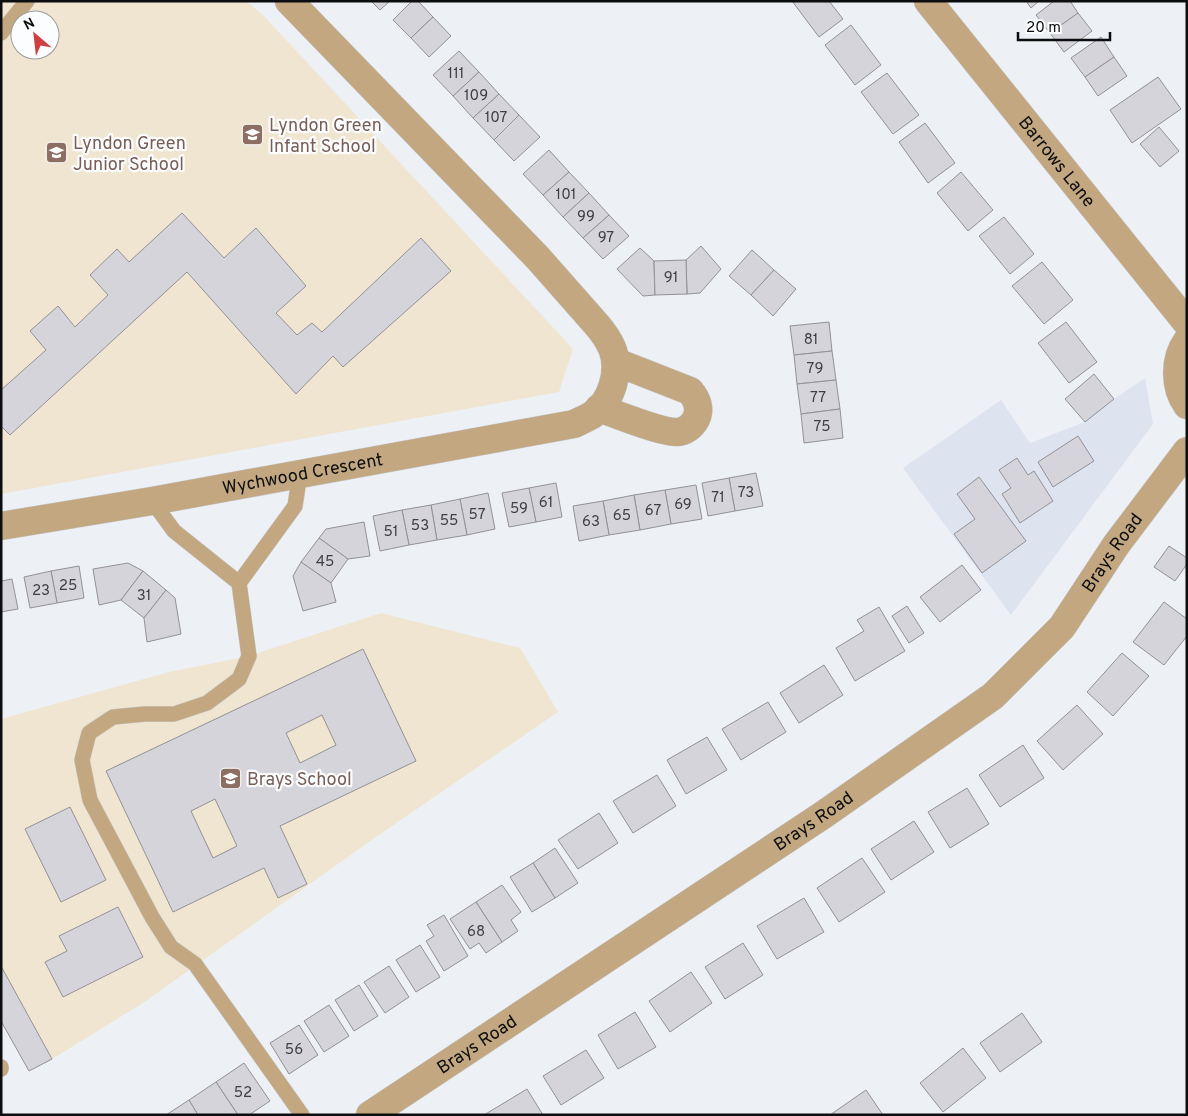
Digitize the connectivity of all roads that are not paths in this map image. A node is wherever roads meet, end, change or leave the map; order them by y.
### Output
1 (27, 1) edge
2 (289, 1) edge
3 (928, 1) edge
4 (1, 33) edge
5 (1187, 323) edge
6 (1187, 342) edge
7 (616, 362) junction
8 (1187, 405) edge
9 (598, 408) junction
10 (1187, 452) edge
11 (300, 473) junction
12 (152, 501) junction
13 (1, 526) edge
14 (239, 584) junction
15 (302, 1115) edge
16 (370, 1115) edge

1 - 4 lane
2 - 7 street
3 - 5 street, Barrows Lane
6 - 8 street
7 - 9 street, Wychwood Crescent
7 - 9 street
9 - 11 street, Wychwood Crescent
10 - 16 street, Brays Road
11 - 12 street, Wychwood Crescent
11 - 14 lane
12 - 13 street, Wychwood Crescent
12 - 14 lane
14 - 15 lane

